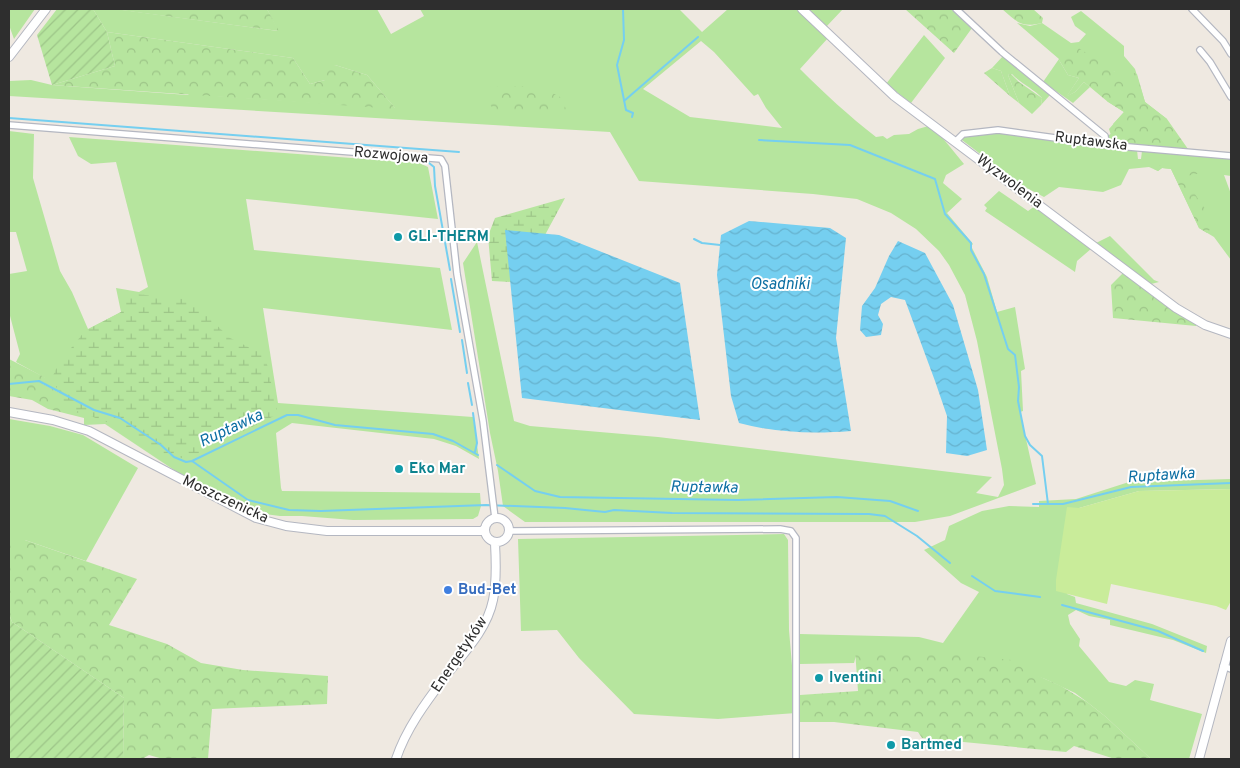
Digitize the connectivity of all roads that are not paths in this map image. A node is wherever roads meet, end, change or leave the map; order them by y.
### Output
1 (46, 9) edge
2 (802, 9) edge
3 (956, 9) edge
4 (1192, 9) edge
5 (1200, 50) dead end
6 (1231, 54) edge
7 (9, 57) edge
8 (1231, 97) edge
9 (9, 125) edge
10 (955, 142) junction
11 (1106, 145) junction
12 (1231, 156) edge
13 (1231, 334) edge
14 (9, 412) edge
15 (494, 514) junction
16 (484, 529) junction
17 (509, 532) junction
18 (496, 543) junction
19 (1231, 641) edge
20 (1223, 666) junction
21 (1231, 669) edge
22 (396, 759) edge
23 (796, 759) edge
24 (1198, 759) edge

1 - 7 street
2 - 10 street, Wyzwolenia
3 - 11 street
4 - 6 street
5 - 8 street
9 - 15 street, Rozwojowa
10 - 11 street, Ruptawska
10 - 13 street, Wyzwolenia
11 - 12 street, Ruptawska
14 - 16 street, Moszczenicka
15 - 16 street
15 - 17 street
16 - 18 street
17 - 18 street
17 - 23 street
18 - 22 street, Energetyków
19 - 20 street
20 - 21 street
20 - 24 street

